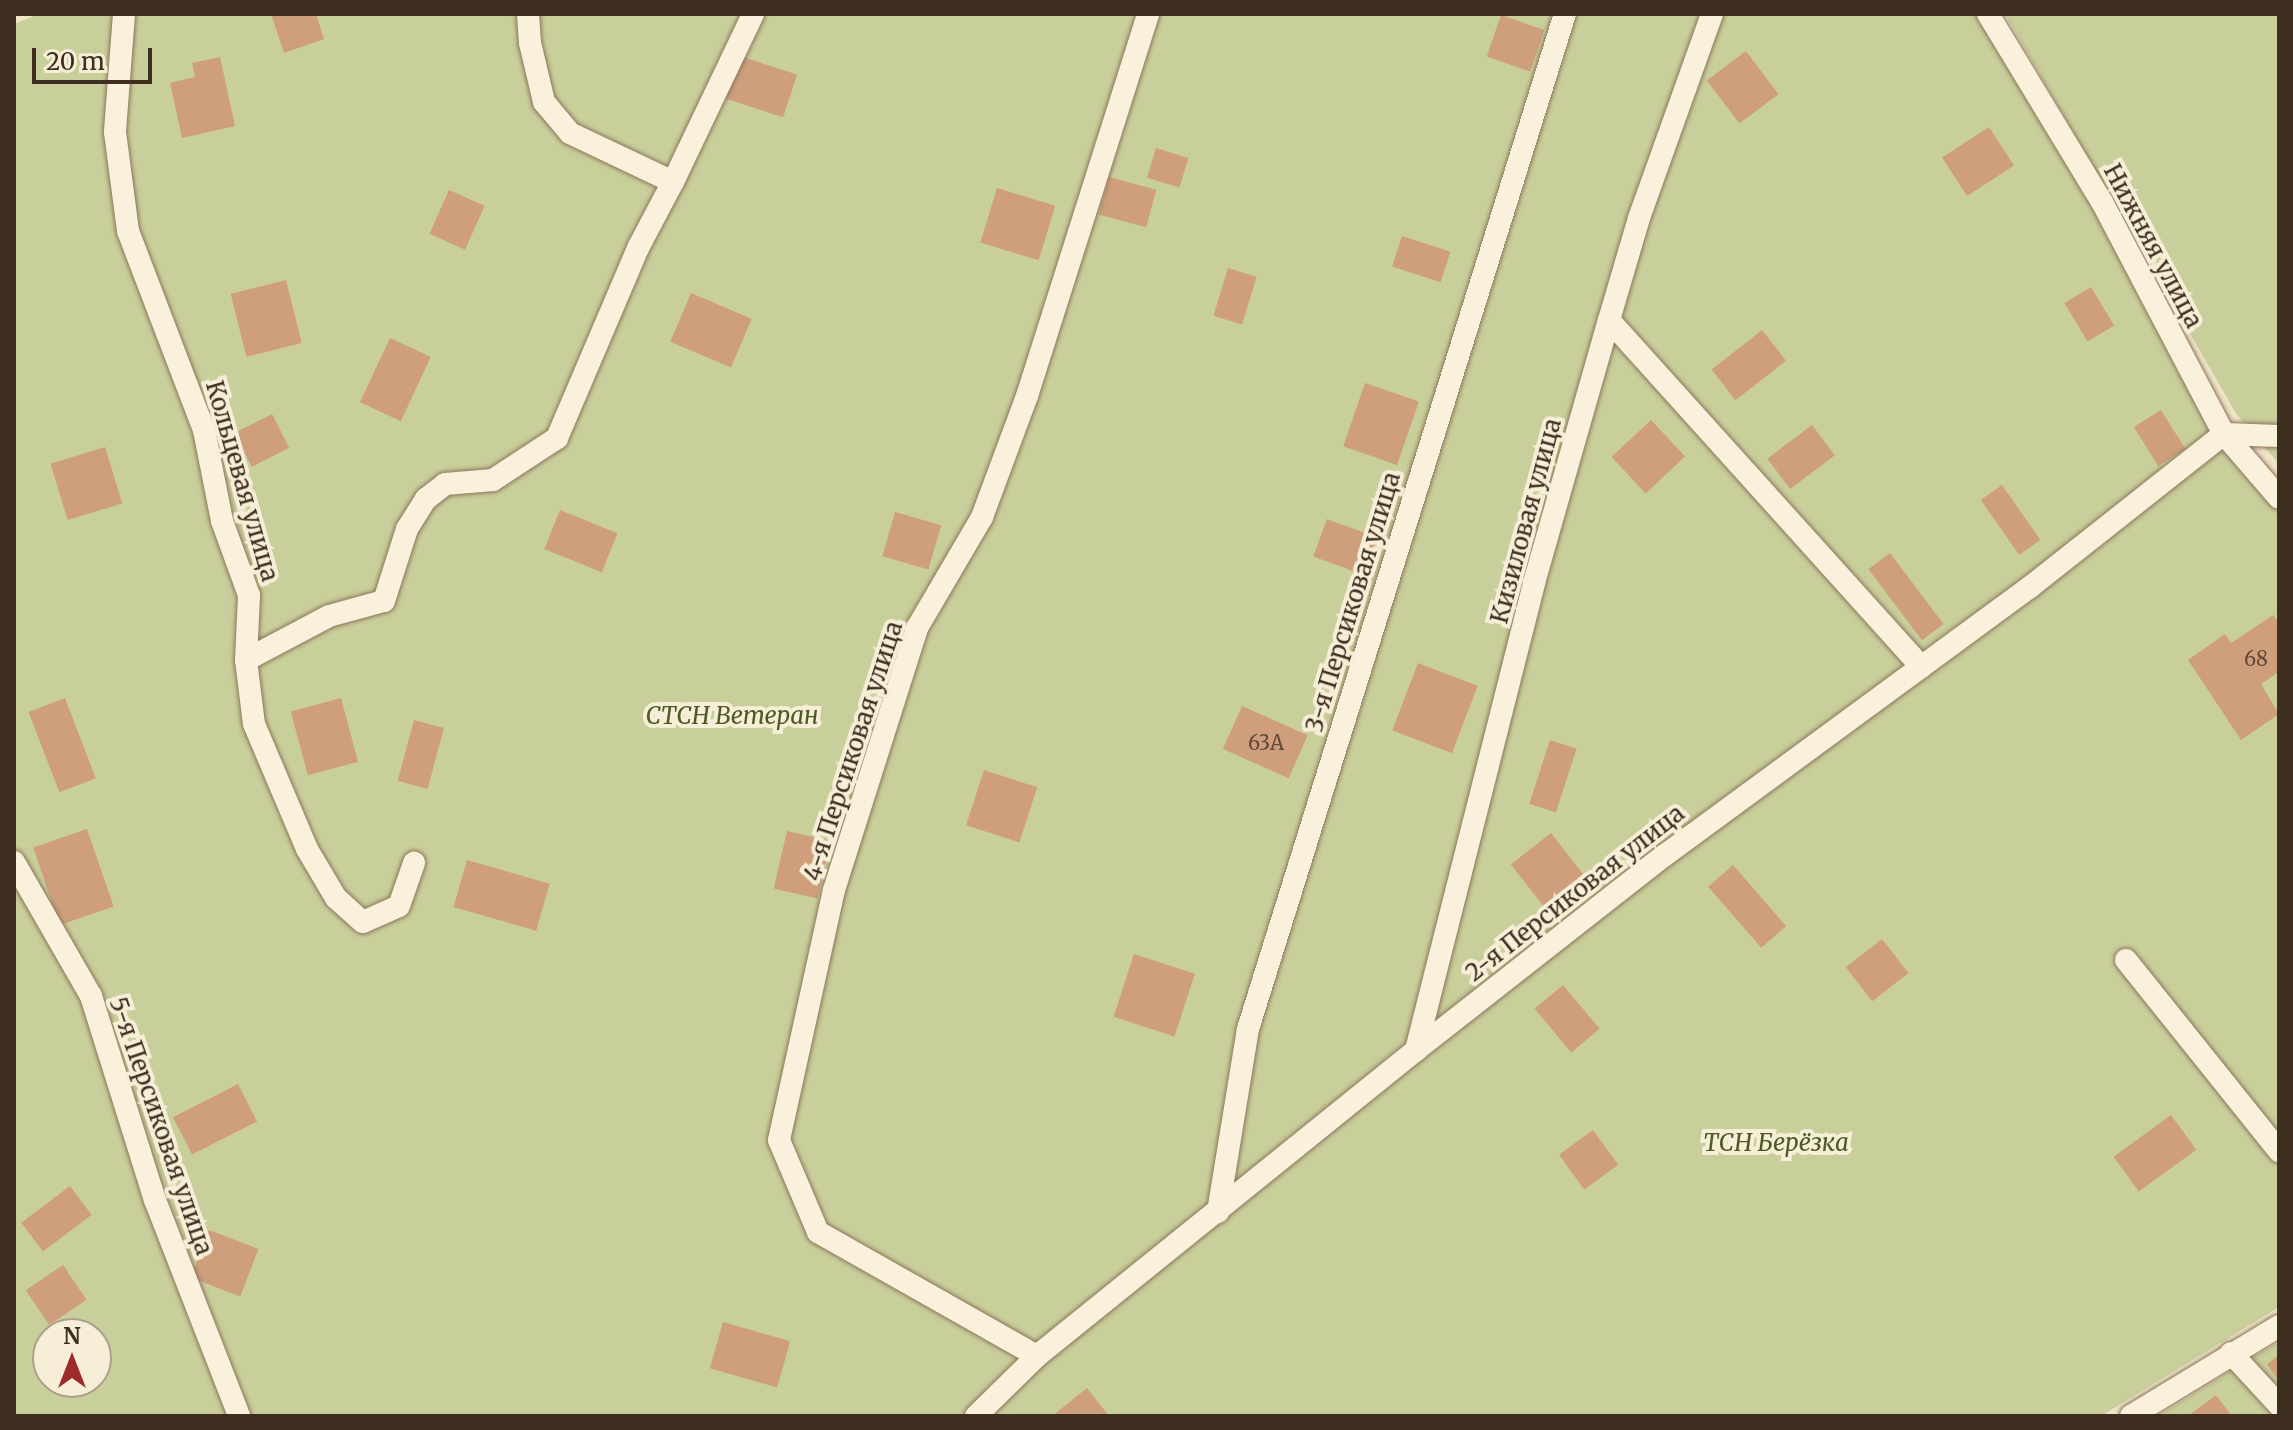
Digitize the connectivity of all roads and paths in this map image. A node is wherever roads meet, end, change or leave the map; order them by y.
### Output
1 (124, 14) edge
2 (528, 14) edge
3 (753, 14) edge
4 (1148, 14) edge
5 (1565, 14) edge
6 (1712, 14) edge
7 (1988, 14) edge
8 (673, 182) junction
9 (1609, 320) junction
10 (2224, 434) junction
11 (2279, 436) edge
12 (2279, 498) edge
13 (246, 660) junction
14 (1921, 667) junction
15 (14, 862) edge
16 (414, 863) dead end
17 (2126, 960) dead end
18 (1416, 1050) junction
19 (2279, 1151) edge
20 (1218, 1212) junction
21 (2279, 1326) edge
22 (2231, 1353) junction
23 (1037, 1356) junction
24 (2279, 1405) edge
25 (239, 1416) edge
26 (976, 1416) edge
27 (2131, 1416) edge

1 - 13 lane, Кольцевая улица
2 - 8 lane
3 - 8 lane
4 - 23 lane, 4-я Персиковая улица
5 - 20 lane, 3-я Персиковая улица
6 - 9 lane, Кизиловая улица
7 - 10 lane, Нижняя улица
8 - 13 lane
9 - 14 lane
9 - 18 lane, Кизиловая улица
10 - 11 lane
10 - 12 lane, Нижняя улица
10 - 14 lane, 2-я Персиковая улица
13 - 16 lane, Кольцевая улица
14 - 18 lane, 2-я Персиковая улица
15 - 25 lane, 5-я Персиковая улица
17 - 19 lane
18 - 20 lane, 2-я Персиковая улица
20 - 23 lane, 2-я Персиковая улица
21 - 22 lane
22 - 24 lane
22 - 27 lane
23 - 26 lane, 2-я Персиковая улица

